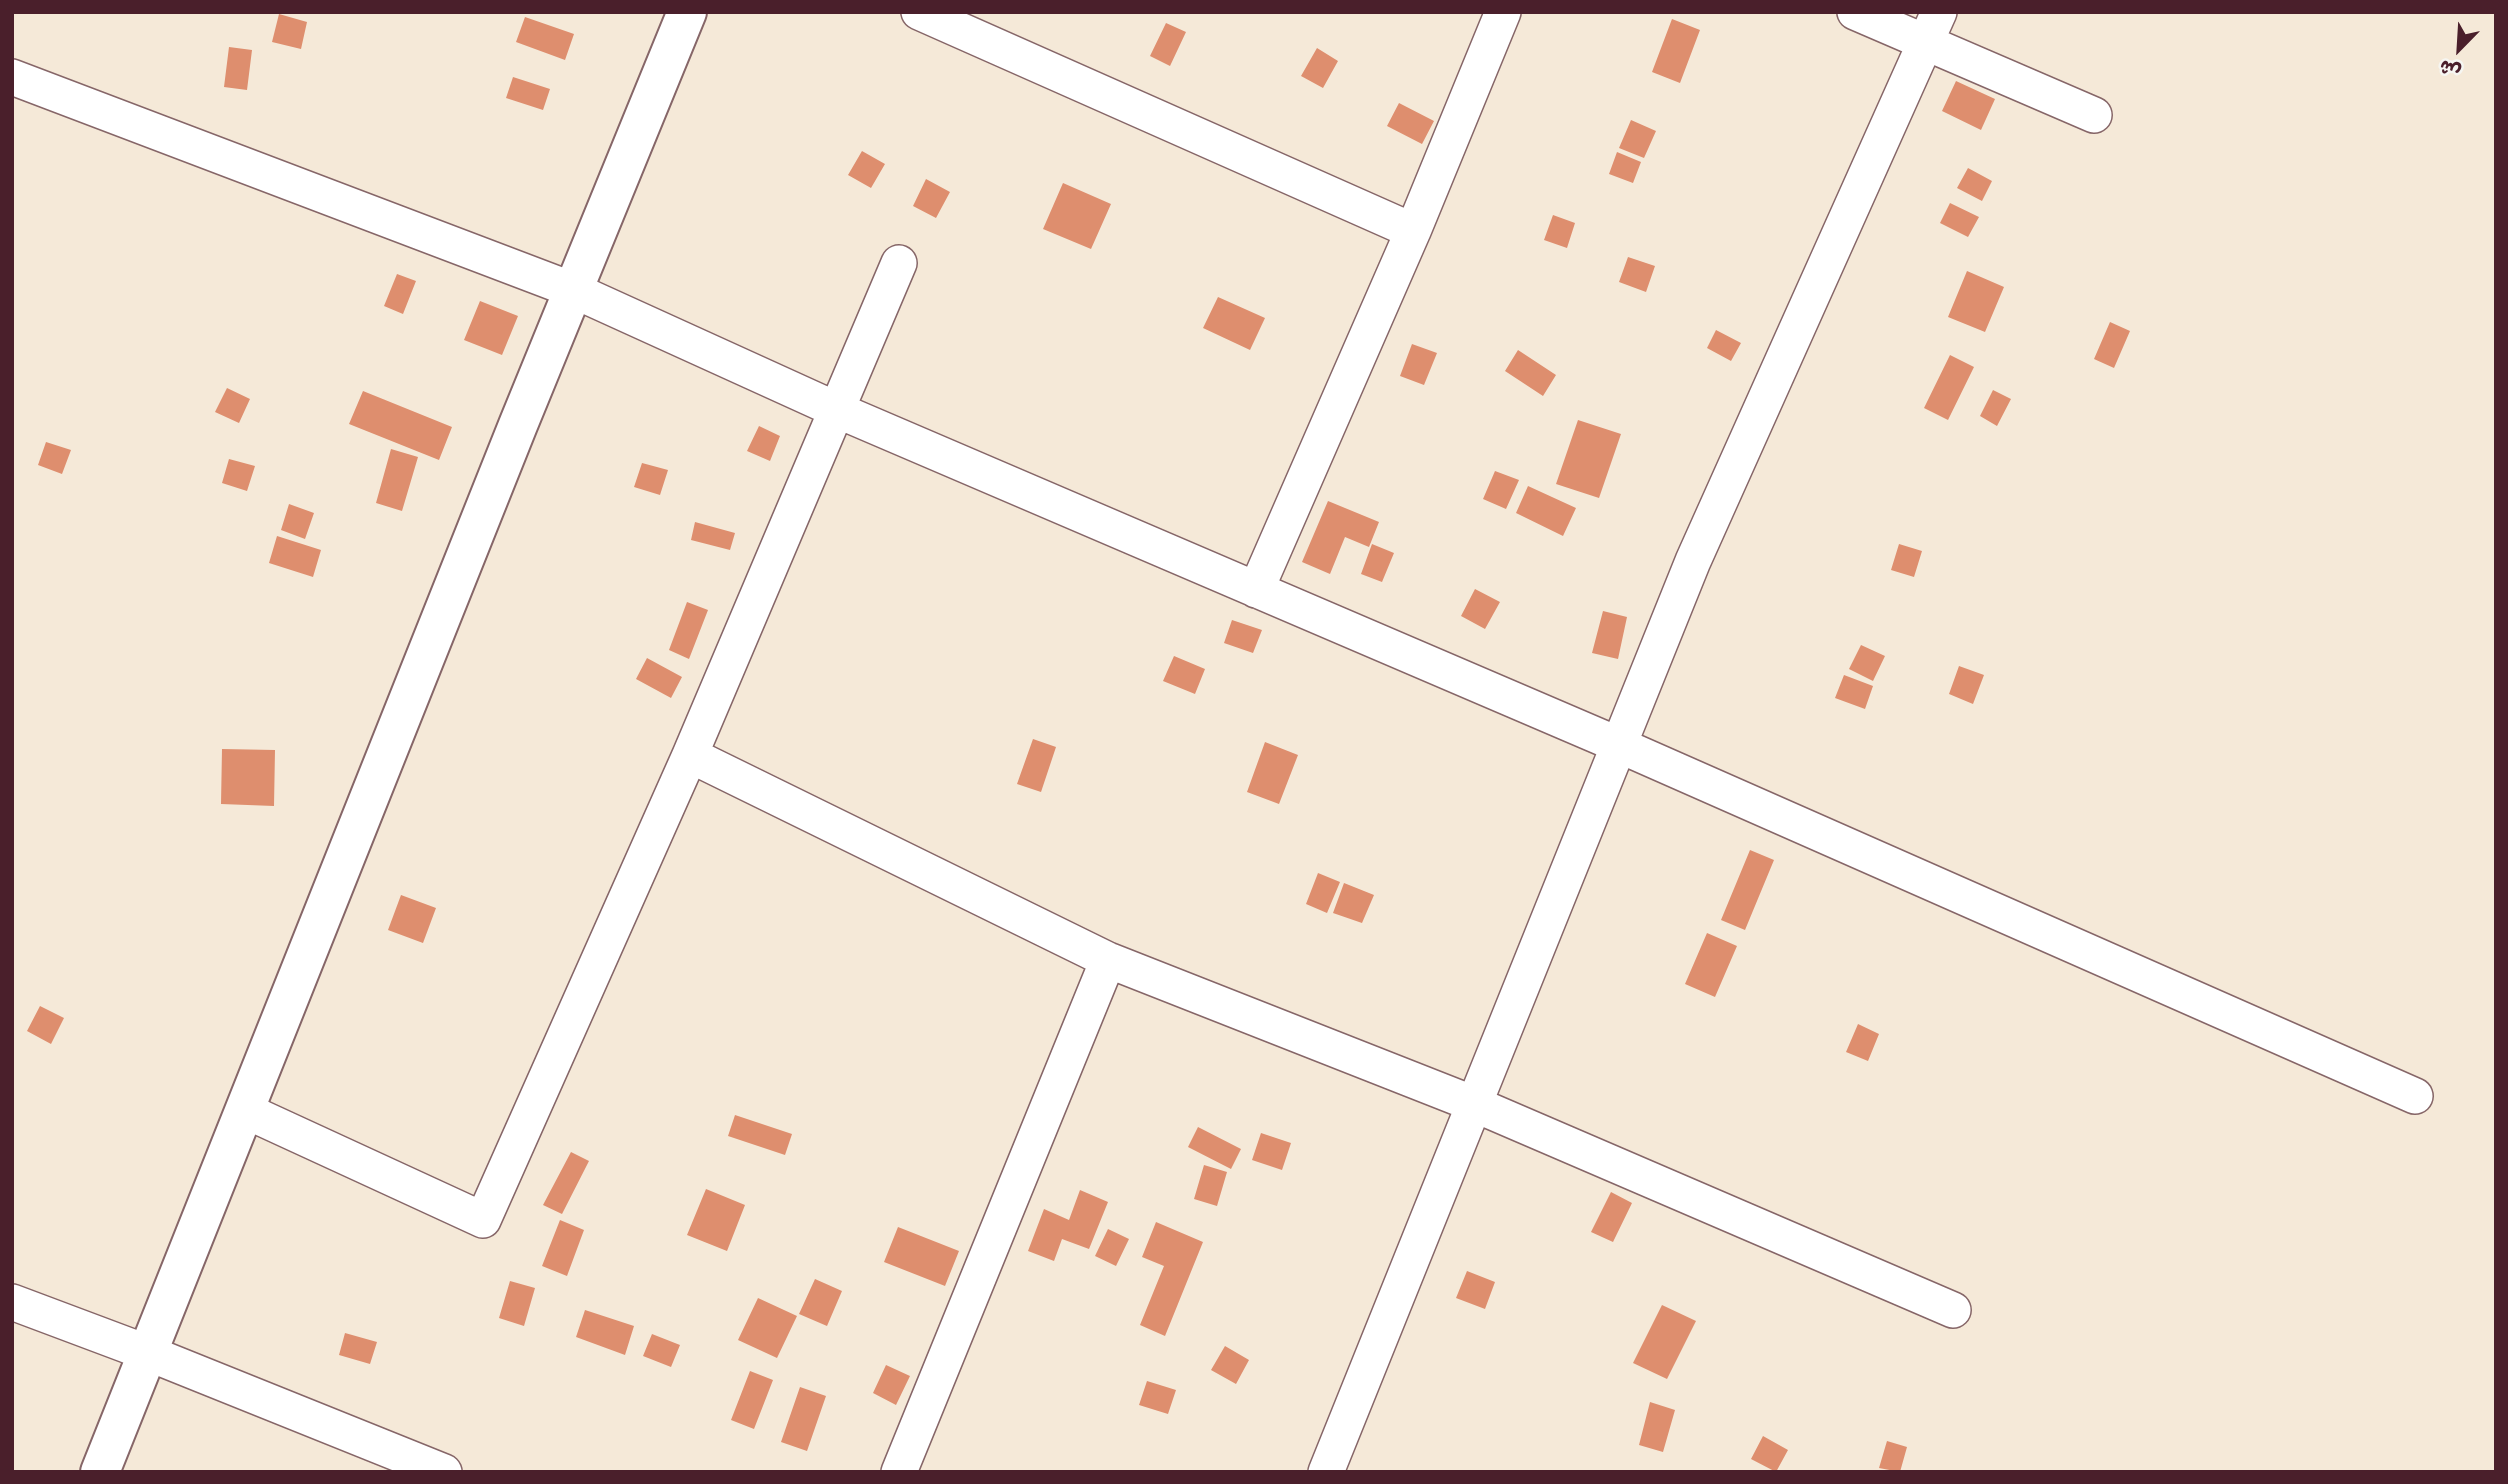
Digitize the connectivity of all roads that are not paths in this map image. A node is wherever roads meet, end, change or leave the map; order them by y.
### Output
1 (687, 12) edge
2 (919, 12) edge
3 (1503, 12) edge
4 (1855, 12) edge
5 (1933, 27) edge
6 (12, 77) edge
7 (2094, 115) dead end
8 (1413, 230) junction
9 (899, 263) dead end
10 (573, 290) junction
11 (837, 410) junction
12 (1256, 590) junction
13 (1619, 746) junction
14 (690, 755) junction
15 (1108, 960) junction
16 (2415, 1096) dead end
17 (1474, 1104) junction
18 (244, 1110) junction
19 (12, 1302) edge
20 (1953, 1310) dead end
21 (148, 1353) junction
22 (100, 1472) edge
23 (444, 1472) edge
24 (899, 1472) edge
25 (1326, 1472) edge

1 - 10 main road
2 - 8 street
3 - 8 street
4 - 5 street
5 - 7 street
5 - 13 street
6 - 10 street
8 - 12 street
9 - 11 street
10 - 11 street
10 - 18 main road
11 - 12 street
11 - 14 street
12 - 13 street
13 - 16 street
13 - 17 street
14 - 15 street
14 - 18 street
15 - 17 street
15 - 24 street
17 - 20 street
17 - 25 street
18 - 21 main road
19 - 21 street
21 - 22 main road
21 - 23 street

